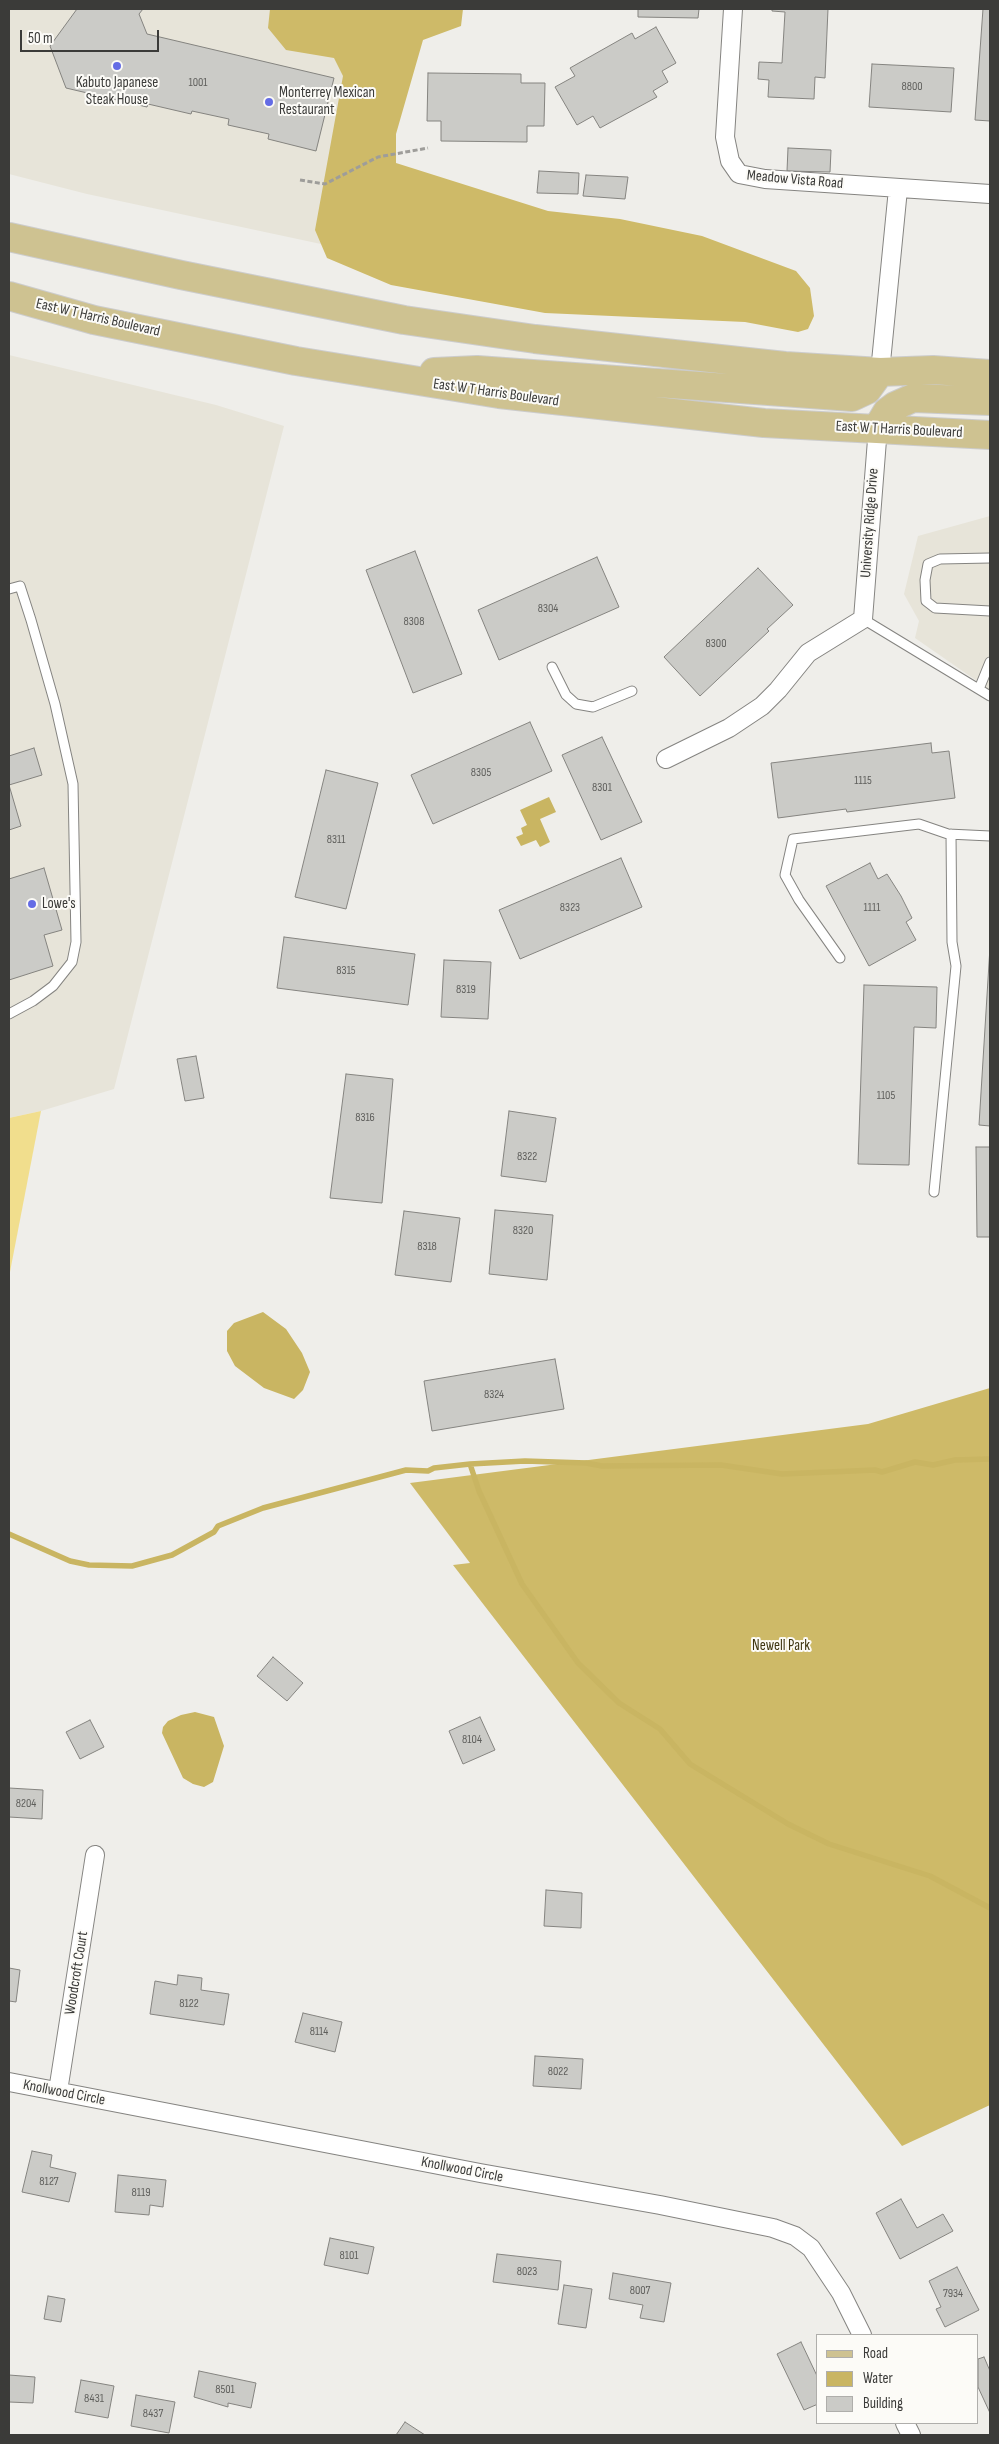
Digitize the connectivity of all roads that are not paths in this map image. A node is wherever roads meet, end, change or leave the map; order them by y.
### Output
1 (732, 9) edge
2 (898, 189) junction
3 (990, 194) edge
4 (9, 237) edge
5 (9, 256) edge
6 (182, 275) junction
7 (9, 296) edge
8 (880, 372) junction
9 (370, 374) junction
10 (990, 374) edge
11 (990, 401) edge
12 (878, 427) junction
13 (990, 435) edge
14 (990, 558) edge
15 (9, 590) edge
16 (990, 611) edge
17 (863, 619) junction
18 (990, 662) edge
19 (552, 667) dead end
20 (979, 689) junction
21 (632, 691) dead end
22 (990, 696) edge
23 (666, 758) dead end
24 (951, 834) junction
25 (990, 836) edge
26 (840, 958) dead end
27 (9, 1014) edge
28 (934, 1192) dead end
29 (95, 1855) dead end
30 (9, 2082) edge
31 (58, 2092) junction
32 (862, 2334) edge

1 - 2 street, Meadow Vista Road
2 - 3 street, Meadow Vista Road
2 - 8 street
4 - 6 main road
5 - 6 main road
6 - 8 main road
7 - 9 main road, East W T Harris Boulevard
8 - 9 main road
8 - 10 main road
9 - 12 main road, East W T Harris Boulevard
11 - 12 main road
12 - 13 main road, East W T Harris Boulevard
12 - 17 street, University Ridge Drive
14 - 16 lane
15 - 27 lane
17 - 20 lane
17 - 23 street
18 - 20 lane
19 - 21 lane
20 - 22 lane
24 - 25 lane
24 - 26 lane
24 - 28 lane
29 - 31 street, Woodcroft Court
30 - 31 street, Knollwood Circle
31 - 32 street, Knollwood Circle

